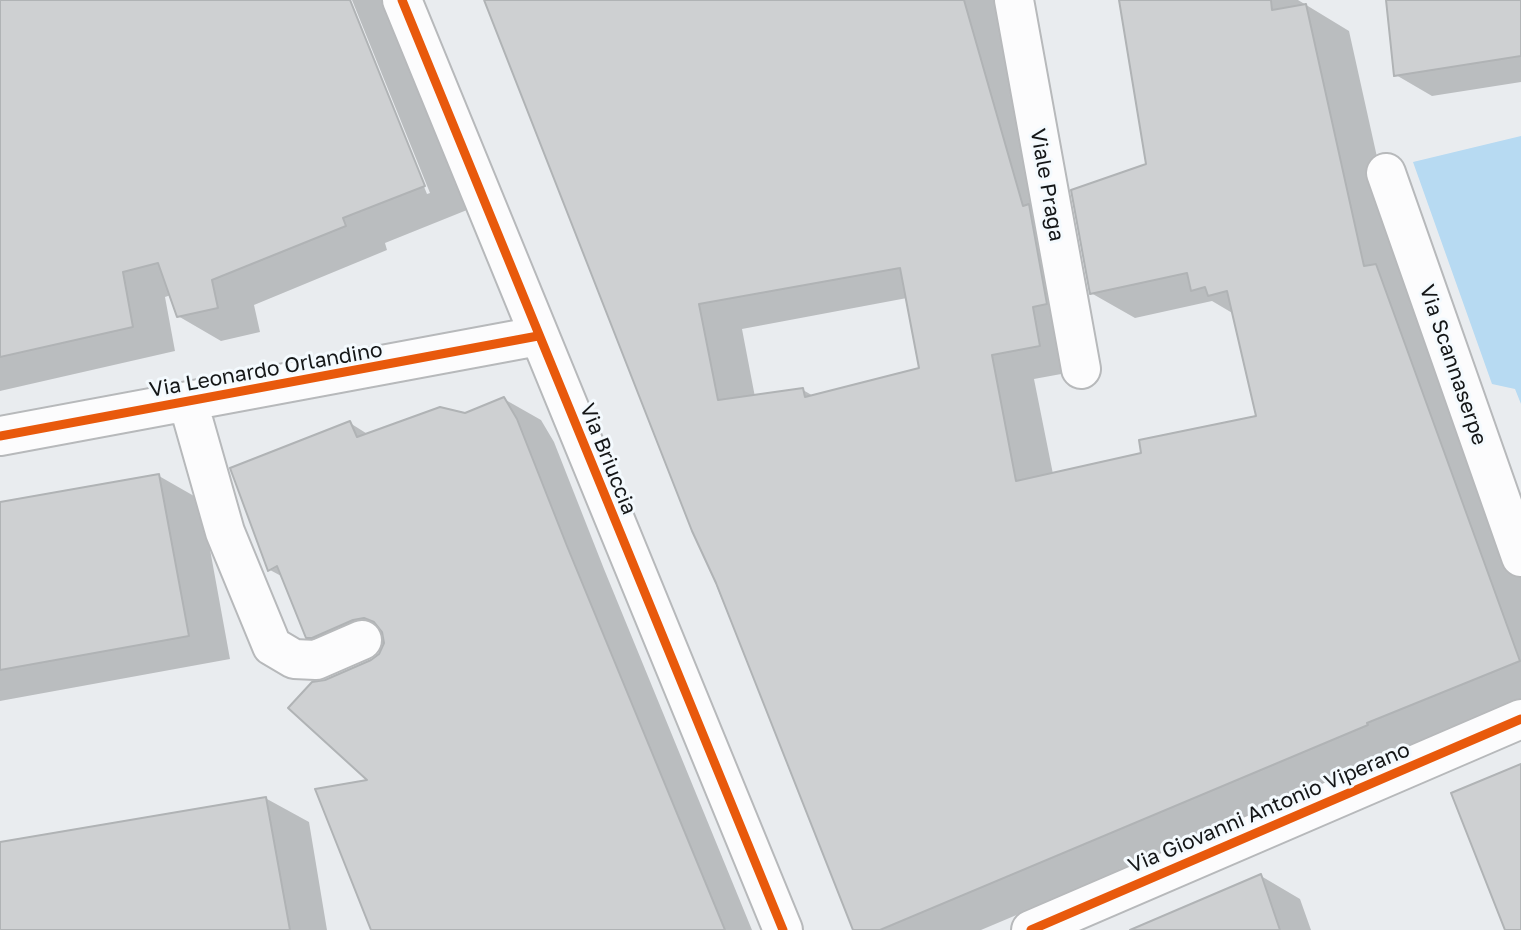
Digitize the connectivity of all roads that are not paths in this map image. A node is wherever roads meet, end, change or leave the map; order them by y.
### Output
1 (402, 0) edge
2 (1014, 0) edge
3 (1386, 173) dead end
4 (538, 336) junction
5 (1081, 369) dead end
6 (188, 402) junction
7 (0, 436) edge
8 (1521, 557) edge
9 (362, 640) dead end
10 (1521, 719) edge
11 (783, 930) edge
12 (1031, 930) edge

1 - 4 street, Via Briuccia
2 - 5 street, Viale Praga
3 - 8 street, Via Scannaserpe
4 - 6 street, Via Leonardo Orlandino
4 - 11 street, Via Briuccia
6 - 7 street, Via Leonardo Orlandino
6 - 9 street
10 - 12 street, Via Giovanni Antonio Viperano

